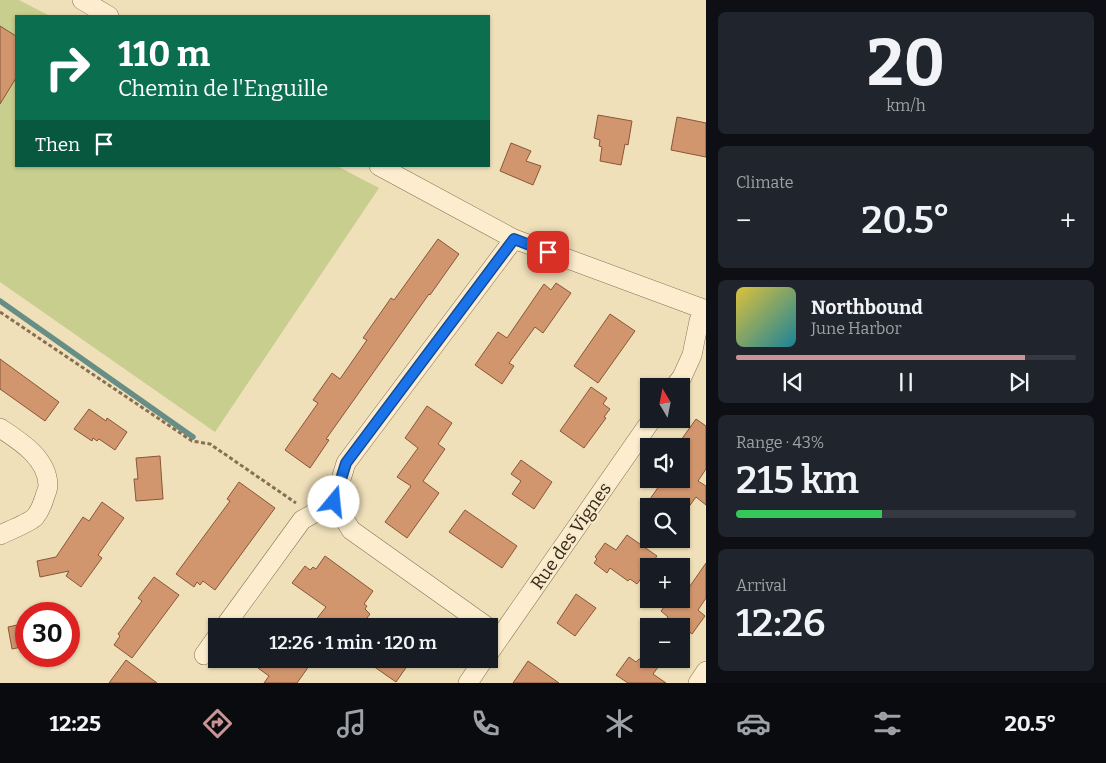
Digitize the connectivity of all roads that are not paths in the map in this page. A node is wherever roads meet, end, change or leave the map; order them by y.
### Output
1 (82, 0) edge
2 (107, 15) edge
3 (381, 167) edge
4 (514, 239) junction
5 (705, 310) edge
6 (681, 378) edge
7 (0, 428) edge
8 (645, 428) edge
9 (334, 502) junction
10 (0, 535) edge
11 (231, 618) edge
12 (474, 618) edge
13 (498, 621) edge
14 (208, 649) edge
15 (204, 654) dead end
16 (478, 668) edge
17 (706, 671) edge
18 (468, 683) edge
19 (698, 683) edge

1 - 2 street
3 - 4 street
4 - 5 street
4 - 9 street
5 - 6 street
7 - 10 street
8 - 13 street, Rue des Vignes
9 - 11 street
9 - 12 street
14 - 15 street
16 - 18 street
17 - 19 street

